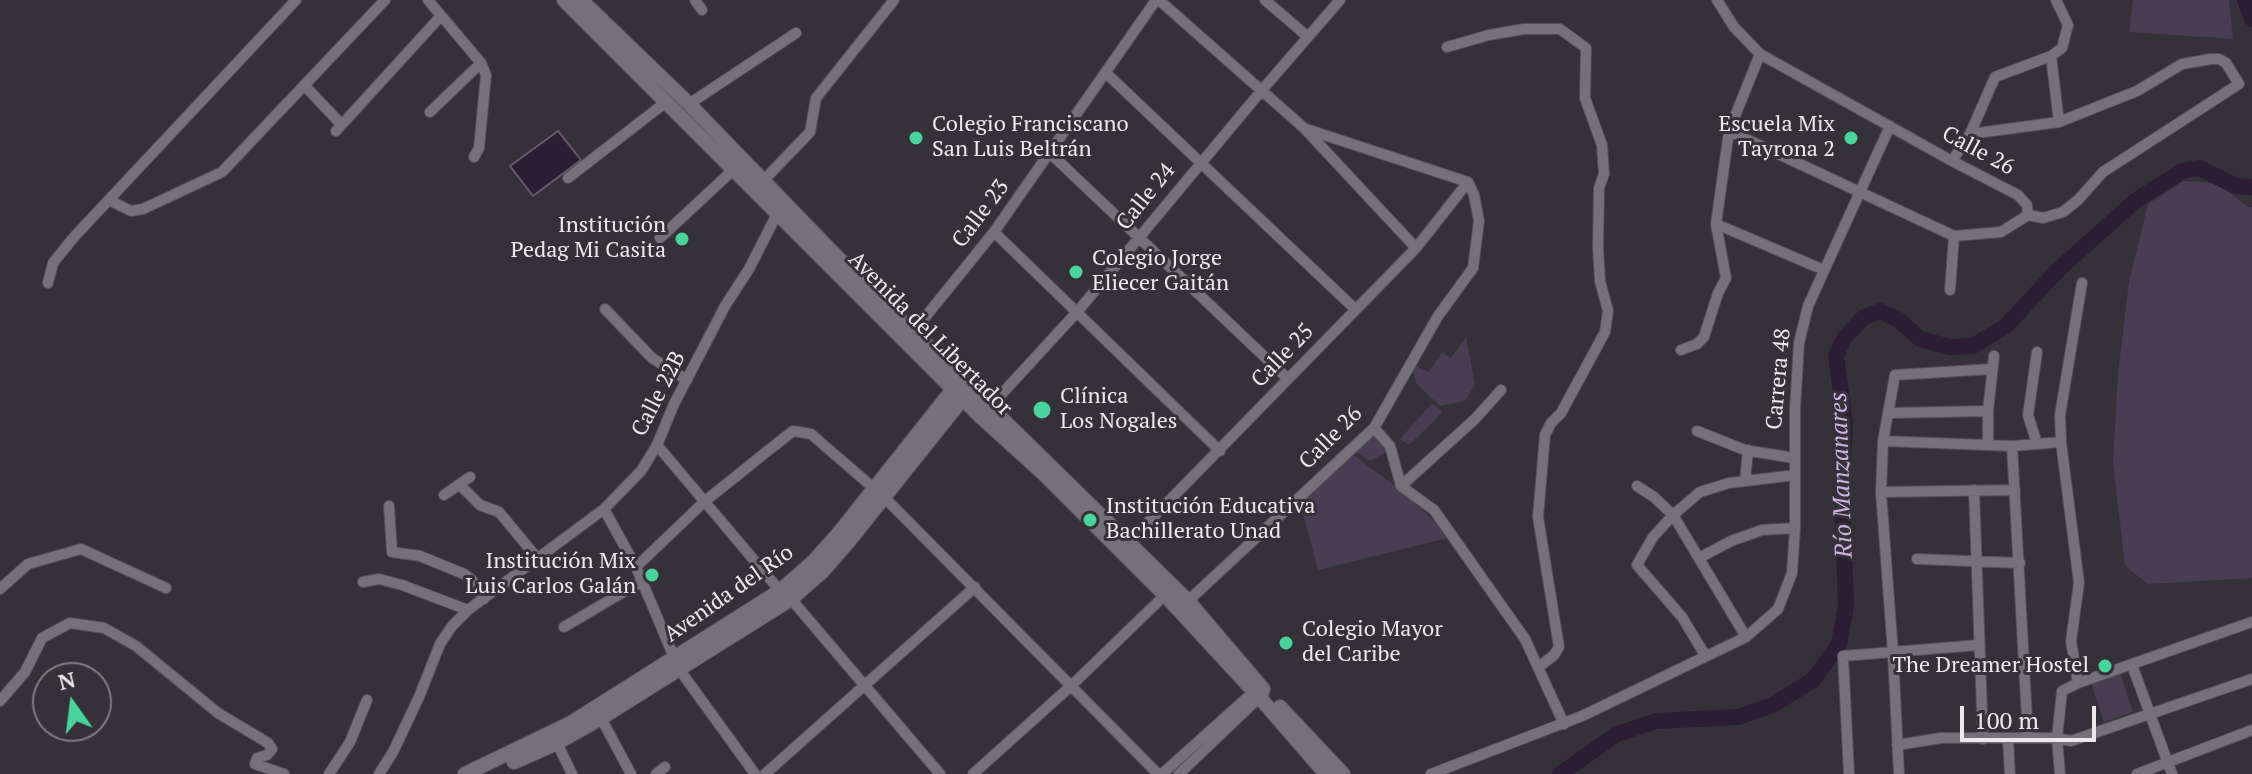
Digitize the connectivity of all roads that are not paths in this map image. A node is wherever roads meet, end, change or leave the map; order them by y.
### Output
1 (296, 0) edge
2 (385, 0) edge
3 (428, 0) edge
4 (564, 0) edge
5 (581, 0) edge
6 (695, 0) edge
7 (894, 0) edge
8 (1158, 0) edge
9 (1265, 0) edge
10 (1340, 0) edge
11 (1717, 0) edge
12 (2056, 0) edge
13 (702, 10) dead end
14 (440, 17) junction
15 (796, 33) dead end
16 (1308, 37) junction
17 (1447, 47) dead end
18 (1760, 54) junction
19 (2051, 56) junction
20 (481, 63) junction
21 (1106, 73) junction
22 (304, 85) junction
23 (1262, 90) junction
24 (666, 102) junction
25 (689, 104) junction
26 (430, 112) dead end
27 (2059, 122) junction
28 (1890, 126) junction
29 (1304, 128) junction
30 (1729, 131) junction
31 (1970, 134) junction
32 (1051, 154) junction
33 (474, 157) dead end
34 (1952, 161) junction
35 (1200, 163) junction
36 (733, 170) junction
37 (568, 178) dead end
38 (764, 180) junction
39 (1468, 182) junction
40 (1858, 193) junction
41 (109, 200) junction
42 (777, 214) junction
43 (2028, 215) junction
44 (1716, 224) junction
45 (994, 232) junction
46 (1954, 236) junction
47 (1139, 237) junction
48 (660, 238) dead end
49 (1416, 248) junction
50 (1824, 270) junction
51 (48, 283) dead end
52 (2082, 283) dead end
53 (1950, 290) dead end
54 (605, 309) dead end
55 (1355, 309) junction
56 (1078, 311) junction
57 (914, 331) junction
58 (1681, 350) dead end
59 (2037, 352) dead end
60 (1994, 356) dead end
61 (1992, 369) junction
62 (1288, 379) junction
63 (687, 380) junction
64 (962, 389) junction
65 (1501, 390) dead end
66 (1988, 411) junction
67 (985, 412) junction
68 (1890, 413) junction
69 (1374, 428) junction
70 (1697, 431) dead end
71 (1883, 441) junction
72 (2061, 442) junction
73 (2037, 444) junction
74 (657, 445) junction
75 (1988, 445) junction
76 (2012, 446) junction
77 (1748, 450) junction
78 (1220, 451) junction
79 (1794, 458) junction
80 (1795, 475) junction
81 (470, 477) dead end
82 (1745, 481) junction
83 (460, 485) junction
84 (1401, 486) junction
85 (1637, 486) dead end
86 (1974, 490) junction
87 (2015, 490) junction
88 (1881, 492) junction
89 (880, 493) junction
90 (444, 495) dead end
91 (704, 502) junction
92 (389, 506) dead end
93 (604, 509) junction
94 (1673, 515) junction
95 (1795, 528) junction
96 (1124, 547) junction
97 (1699, 558) junction
98 (538, 559) junction
99 (1917, 559) dead end
100 (1976, 562) junction
101 (2020, 563) junction
102 (636, 567) junction
103 (642, 581) junction
104 (363, 582) dead end
105 (975, 587) junction
106 (166, 588) dead end
107 (0, 589) edge
108 (786, 595) junction
109 (1165, 595) junction
110 (484, 599) junction
111 (1188, 601) junction
112 (468, 610) junction
113 (2252, 622) edge
114 (564, 627) dead end
115 (1746, 637) junction
116 (1979, 645) junction
117 (1893, 653) junction
118 (1705, 655) junction
119 (677, 664) junction
120 (2132, 665) junction
121 (1540, 666) junction
122 (2252, 679) edge
123 (2078, 683) junction
124 (1072, 685) junction
125 (866, 687) junction
126 (1260, 692) junction
127 (367, 700) dead end
128 (0, 701) edge
129 (2150, 714) junction
130 (601, 718) junction
131 (1564, 724) junction
132 (2252, 730) edge
133 (2028, 737) junction
134 (2057, 738) junction
135 (1983, 739) junction
136 (2008, 740) junction
137 (557, 743) junction
138 (1897, 745) junction
139 (2168, 763) junction
140 (520, 767) edge
141 (284, 774) edge
142 (329, 774) edge
143 (379, 774) edge
144 (465, 774) edge
145 (488, 774) edge
146 (572, 774) edge
147 (631, 774) edge
148 (755, 774) edge
149 (765, 774) edge
150 (940, 774) edge
151 (973, 774) edge
152 (1160, 774) edge
153 (1179, 774) edge
154 (1326, 774) edge
155 (1343, 774) edge
156 (1431, 774) edge
157 (1849, 774) edge
158 (1899, 774) edge
159 (2010, 774) edge
160 (2060, 774) edge
161 (2137, 774) edge
162 (2172, 774) edge

1 - 41 street
2 - 22 street
3 - 14 street
4 - 24 main road, Avenida del Libertador
5 - 25 main road, Avenida del Libertador
6 - 13 street
7 - 38 street
8 - 21 street, Calle 23
8 - 23 street
9 - 16 street
10 - 16 street, Calle 24
11 - 18 street, Calle 26
12 - 19 street
14 - 20 street
14 - 22 street
15 - 25 street
16 - 23 street, Calle 24
17 - 121 street
18 - 28 street, Calle 26
18 - 30 street
19 - 27 street
19 - 31 street
20 - 26 street
20 - 33 street
21 - 32 street, Calle 23
21 - 35 street
22 - 41 street
23 - 29 street
23 - 35 street, Calle 24
24 - 36 main road, Avenida del Libertador
24 - 37 street
25 - 38 main road, Avenida del Libertador
27 - 31 street
27 - 43 street
28 - 34 street, Calle 26
28 - 40 street, Carrera 48
29 - 39 street
29 - 49 street
30 - 40 street
30 - 44 street
31 - 34 street
32 - 45 street, Calle 23
32 - 47 street
34 - 43 street, Calle 26
35 - 47 street, Calle 24
35 - 55 street
36 - 42 main road, Avenida del Libertador
36 - 48 street
38 - 57 main road, Avenida del Libertador
39 - 49 street, Calle 25
39 - 69 street, Calle 26
40 - 46 street
40 - 50 street, Carrera 48
41 - 51 street
42 - 63 street, Calle 22B
42 - 64 main road, Avenida del Libertador
43 - 46 street
44 - 50 street
44 - 58 street
45 - 56 street
45 - 57 street, Calle 23
46 - 53 street
47 - 56 street, Calle 24
47 - 62 street
49 - 55 street, Calle 25
50 - 79 street, Carrera 48
52 - 72 street
54 - 63 street
55 - 62 street, Calle 25
56 - 67 street, Calle 24
56 - 78 street
57 - 64 main road, Avenida del Libertador
59 - 73 street
60 - 61 street
61 - 66 street
61 - 68 street
62 - 78 street, Calle 25
63 - 74 street, Calle 22B
64 - 67 main road, Avenida del Libertador
64 - 89 main road, Avenida del Río
65 - 84 street
66 - 68 street
66 - 75 street
67 - 96 main road, Avenida del Libertador
68 - 71 street
69 - 84 street
69 - 111 street, Calle 26
70 - 77 street
71 - 75 street
71 - 88 street
72 - 73 street
72 - 123 street
73 - 76 street
74 - 91 street
74 - 93 street, Calle 22B
75 - 76 street
76 - 87 street
77 - 79 street
77 - 82 street
78 - 96 street, Calle 25
79 - 80 street, Carrera 48
80 - 82 street
80 - 95 street, Carrera 48
81 - 83 street
82 - 94 street
83 - 90 street
83 - 98 street
84 - 121 street
85 - 94 street
86 - 87 street
86 - 88 street
86 - 100 street
87 - 101 street
88 - 117 street
89 - 91 street
89 - 105 street
89 - 108 main road, Avenida del Río
91 - 102 street
91 - 108 street
92 - 110 street
93 - 98 street, Calle 22B
93 - 102 street
94 - 97 street
94 - 118 street
95 - 97 street
95 - 115 street, Carrera 48
96 - 109 main road, Avenida del Libertador
96 - 111 main road, Avenida del Libertador
97 - 115 street
98 - 110 street, Calle 22B
99 - 100 street
100 - 101 street
100 - 116 street
101 - 133 street
102 - 103 street
103 - 114 street
103 - 119 street
104 - 112 street
105 - 124 street
105 - 125 street
106 - 107 street
108 - 119 main road, Avenida del Río
108 - 125 street
109 - 124 street
109 - 126 main road, Avenida del Libertador
110 - 112 street, Calle 22B
111 - 126 main road, Avenida del Libertador
112 - 143 street, Calle 22B
113 - 120 street
115 - 118 street, Carrera 48
116 - 117 street
116 - 135 street
117 - 138 street
117 - 157 street
118 - 131 street, Carrera 48
119 - 130 main road, Avenida del Río
119 - 144 main road, Avenida del Río
119 - 148 street
120 - 123 street
120 - 129 street
121 - 131 street
122 - 129 street
123 - 134 street
124 - 151 street
124 - 152 street
125 - 149 street
125 - 150 street
126 - 152 street
126 - 153 street
126 - 154 main road, Avenida del Libertador
126 - 155 main road, Avenida del Libertador
127 - 142 street
128 - 141 street
129 - 134 street
129 - 139 street
130 - 137 main road, Avenida del Río
130 - 147 street
131 - 156 street, Carrera 48
132 - 139 street
133 - 134 street
133 - 136 street
134 - 160 street
135 - 136 street
135 - 138 street
136 - 159 street
137 - 140 main road, Avenida del Río
137 - 146 street
138 - 158 street
139 - 161 street
139 - 162 street
140 - 145 main road, Avenida del Río

